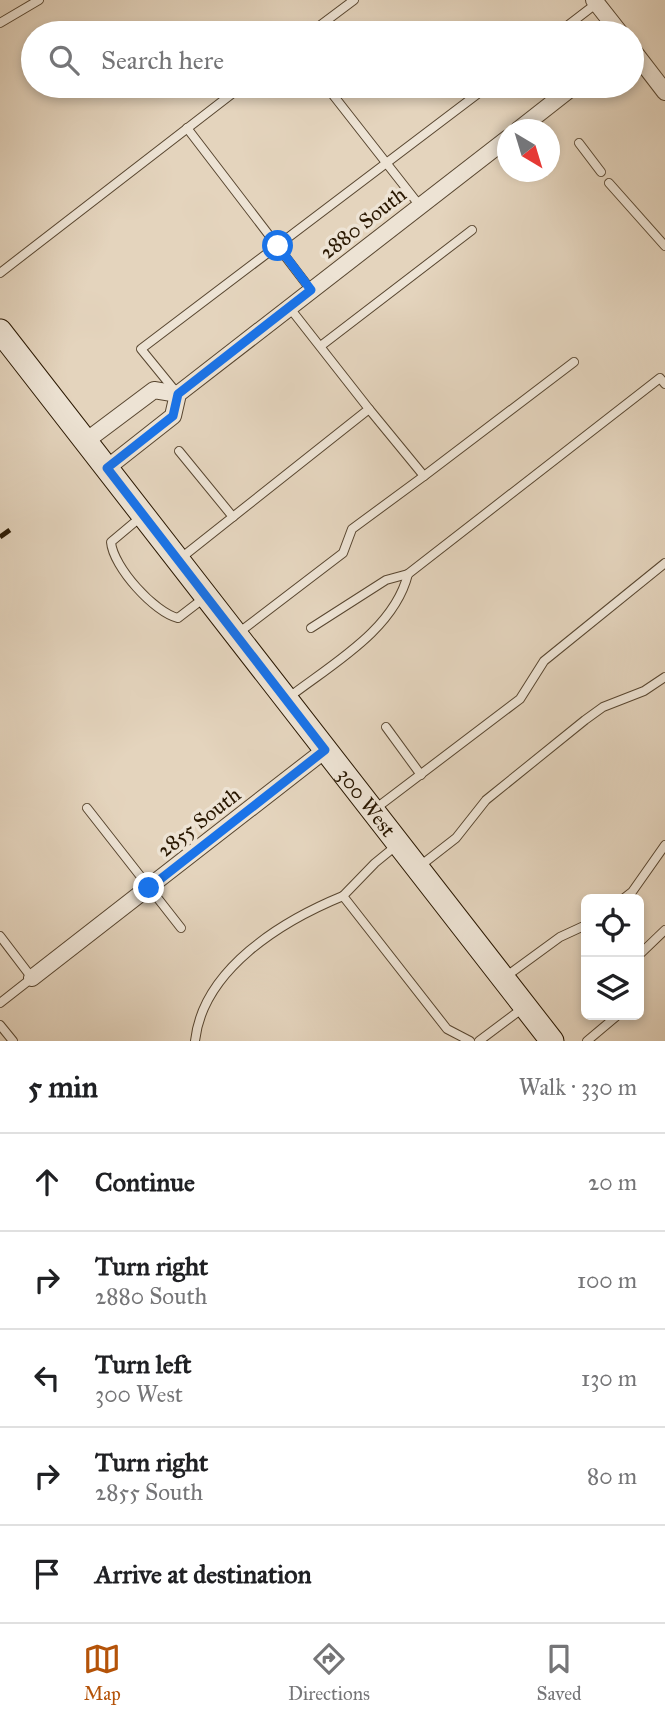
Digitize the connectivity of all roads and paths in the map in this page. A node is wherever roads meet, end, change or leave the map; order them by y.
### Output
1 (39, 0) edge
2 (354, 0) edge
3 (596, 2) edge
4 (326, 21) edge
5 (573, 21) edge
6 (611, 21) edge
7 (0, 23) edge
8 (644, 65) edge
9 (665, 92) edge
10 (226, 98) edge
11 (335, 98) edge
12 (472, 98) edge
13 (559, 98) edge
14 (532, 119) edge
15 (187, 128) junction
16 (579, 143) dead end
17 (497, 146) edge
18 (386, 163) junction
19 (601, 172) dead end
20 (609, 183) dead end
21 (420, 206) junction
22 (472, 230) dead end
23 (278, 246) junction
24 (665, 246) edge
25 (0, 273) edge
26 (311, 290) junction
27 (289, 307) junction
28 (0, 331) edge
29 (321, 345) junction
30 (574, 362) dead end
31 (665, 384) edge
32 (178, 394) junction
33 (369, 409) junction
34 (86, 441) junction
35 (179, 451) dead end
36 (107, 468) junction
37 (424, 476) junction
38 (143, 515) junction
39 (233, 517) junction
40 (178, 560) junction
41 (665, 563) edge
42 (408, 574) junction
43 (206, 596) junction
44 (312, 628) dead end
45 (236, 635) junction
46 (665, 677) edge
47 (287, 700) junction
48 (386, 727) dead end
49 (325, 750) junction
50 (421, 775) junction
51 (87, 808) dead end
52 (373, 811) junction
53 (398, 844) junction
54 (665, 845) edge
55 (417, 868) junction
56 (149, 888) junction
57 (629, 894) edge
58 (343, 896) junction
59 (581, 927) edge
60 (181, 928) dead end
61 (665, 930) edge
62 (0, 936) edge
63 (644, 950) edge
64 (32, 978) junction
65 (503, 978) junction
66 (0, 1003) edge
67 (525, 1006) junction
68 (612, 1020) edge
69 (0, 1025) edge
70 (13, 1041) edge
71 (195, 1041) edge
72 (470, 1041) edge
73 (479, 1041) edge
74 (552, 1041) edge
75 (587, 1041) edge

1 - 7 lane
2 - 4 lane
3 - 5 lane
3 - 6 street
8 - 9 street
10 - 15 lane
11 - 18 lane
12 - 18 lane
13 - 14 street
15 - 23 lane
15 - 25 lane
16 - 19 lane
17 - 21 street, 2880 South
18 - 21 lane
18 - 23 lane
20 - 24 lane
21 - 26 street, 2880 South
22 - 29 lane
23 - 26 lane
23 - 32 lane
26 - 27 street, 2880 South
27 - 29 lane
27 - 32 street, 2880 South
28 - 34 main road, 300 West
29 - 33 lane
30 - 37 lane
31 - 42 lane
32 - 34 street
32 - 36 street, 2880 South
33 - 37 lane
33 - 39 lane
34 - 36 main road, 300 West
35 - 39 lane
36 - 38 main road, 300 West
37 - 45 lane
38 - 40 main road, 300 West
38 - 43 lane
39 - 40 lane
40 - 43 main road, 300 West
41 - 50 lane
42 - 44 lane
42 - 47 lane
43 - 45 main road, 300 West
45 - 47 main road, 300 West
46 - 55 lane
47 - 49 main road, 300 West
48 - 50 lane
49 - 52 main road, 300 West
49 - 56 street, 2855 South
50 - 52 lane
51 - 56 lane
52 - 53 main road, 300 West
53 - 55 main road, 300 West
53 - 58 lane
54 - 57 lane
55 - 65 main road, 300 West
56 - 60 lane
56 - 64 street, 2855 South
58 - 71 lane
58 - 72 lane
59 - 65 lane
61 - 63 lane
62 - 64 lane
64 - 66 lane
65 - 67 main road, 300 West
67 - 73 lane
67 - 74 main road, 300 West
68 - 75 lane
69 - 70 lane

